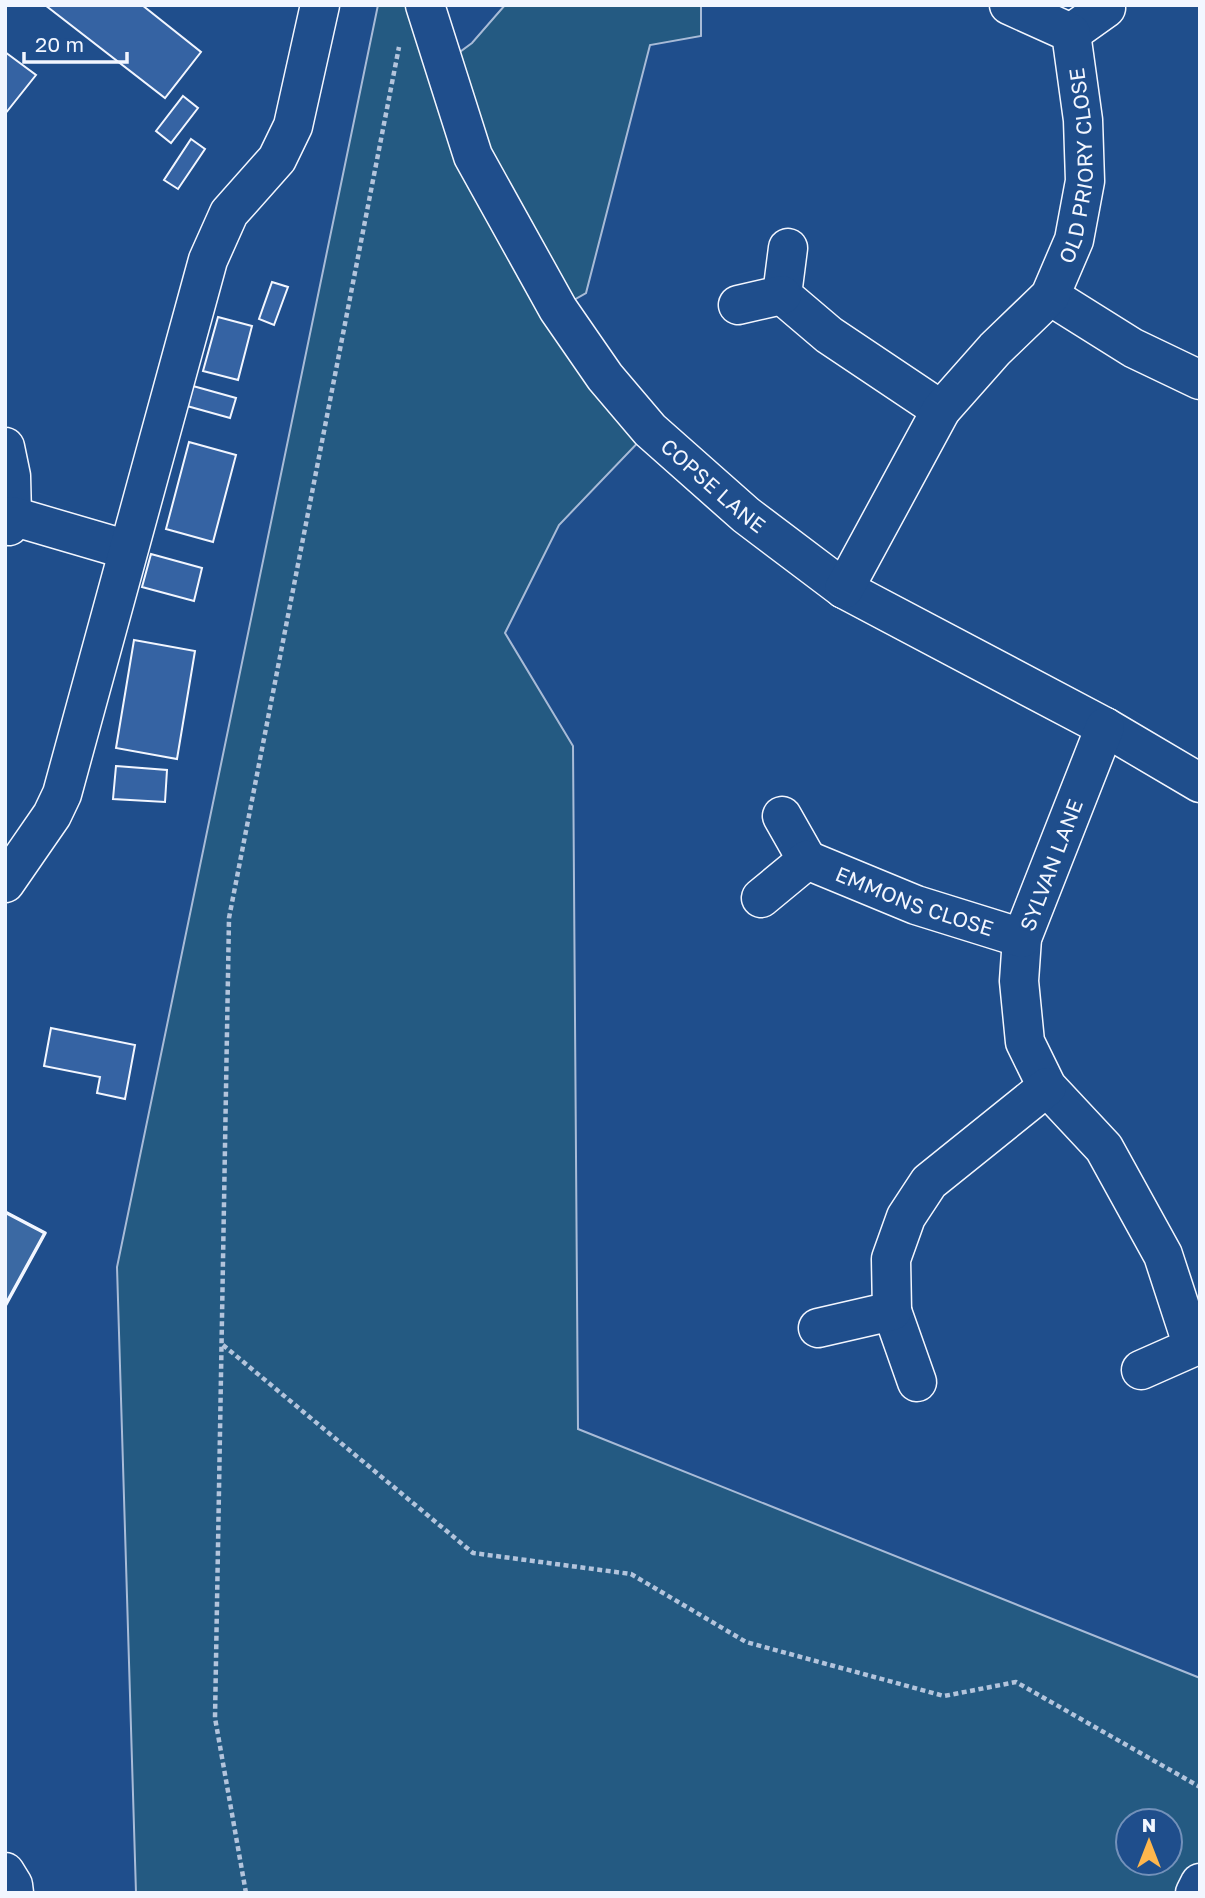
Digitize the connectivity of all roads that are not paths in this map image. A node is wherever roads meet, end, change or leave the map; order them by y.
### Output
1 (320, 5) edge
2 (425, 5) edge
3 (1014, 7) edge
4 (1106, 8) dead end
5 (1071, 33) junction
6 (788, 248) dead end
7 (782, 295) junction
8 (1050, 296) junction
9 (738, 305) dead end
10 (1200, 380) edge
11 (941, 410) junction
12 (5, 447) edge
13 (8, 524) edge
14 (128, 551) junction
15 (844, 589) junction
16 (1105, 727) junction
17 (1200, 783) edge
18 (782, 816) dead end
19 (807, 860) junction
20 (5, 883) edge
21 (761, 898) dead end
22 (1022, 938) junction
23 (1047, 1087) junction
24 (892, 1311) junction
25 (818, 1328) dead end
26 (1196, 1354) edge
27 (1141, 1370) dead end
28 (917, 1381) dead end
29 (5, 1872) edge
30 (1200, 1883) edge
31 (14, 1893) edge
32 (1195, 1893) edge

1 - 14 street
2 - 15 street, COPSE LANE
3 - 5 street
4 - 5 street
5 - 8 street, OLD PRIORY CLOSE
6 - 7 street
7 - 9 street
7 - 11 street
8 - 10 street
8 - 11 street, OLD PRIORY CLOSE
11 - 15 street, OLD PRIORY CLOSE
12 - 13 street
13 - 14 street
14 - 20 street
15 - 16 street, COPSE LANE
16 - 17 street, COPSE LANE
16 - 22 street, SYLVAN LANE
18 - 19 street, EMMONS CLOSE
19 - 21 street, EMMONS CLOSE
19 - 22 street, EMMONS CLOSE
22 - 23 street, SYLVAN LANE
23 - 24 street
23 - 26 street, SYLVAN LANE
24 - 25 street
24 - 28 street
26 - 27 street, SYLVAN LANE
29 - 31 street
30 - 32 street

